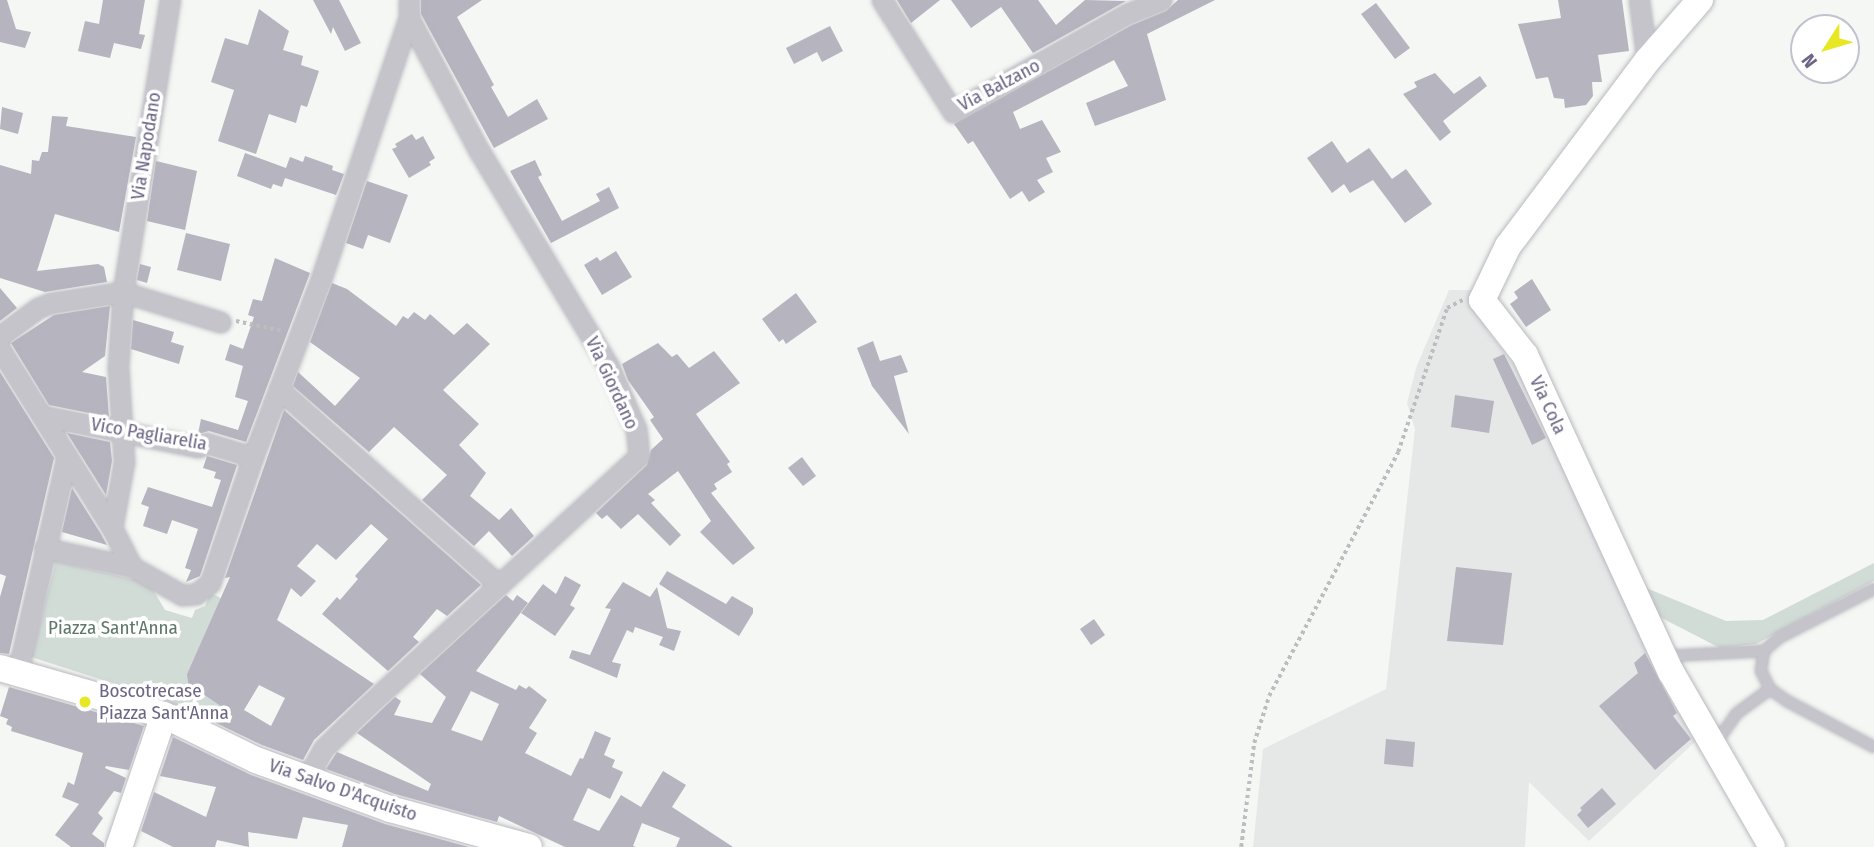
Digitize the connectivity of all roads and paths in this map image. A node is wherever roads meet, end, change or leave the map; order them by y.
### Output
1 (170, 0) edge
2 (882, 0) edge
3 (1161, 0) edge
4 (1639, 0) edge
5 (1700, 0) edge
6 (409, 9) edge
7 (1647, 61) junction
8 (123, 292) junction
9 (1482, 300) junction
10 (220, 322) joint
11 (299, 335) junction
12 (0, 337) edge
13 (0, 349) edge
14 (279, 388) junction
15 (44, 416) junction
16 (123, 432) junction
17 (67, 456) junction
18 (253, 457) junction
19 (112, 528) junction
20 (44, 548) junction
21 (132, 567) junction
22 (499, 585) junction
23 (1874, 589) edge
24 (1764, 651) junction
25 (1663, 656) junction
26 (9, 670) edge
27 (1770, 689) junction
28 (164, 715) junction
29 (1714, 747) junction
30 (1874, 747) edge
31 (306, 780) junction
32 (119, 847) edge
33 (529, 847) edge
34 (1241, 847) edge
35 (1772, 847) edge

1 - 8 street, Via Napodano
2 - 3 street, Via Balzano
4 - 7 street
5 - 7 street
6 - 11 street
6 - 22 street, Via Giordano
7 - 9 street
8 - 10 street
8 - 12 street
8 - 16 street, Via Napodano
9 - 25 street, Via Cola
9 - 34 path
10 - 11 path
11 - 14 street
13 - 15 street
14 - 18 street
14 - 22 street
15 - 16 street, Vico Pagliarelia
15 - 17 street
16 - 18 street, Vico Pagliarelia
16 - 19 street, Via Napodano
17 - 19 street
17 - 20 street
18 - 21 street
19 - 21 street
20 - 21 street
20 - 26 street
22 - 31 street, Via Giordano
23 - 24 lane
24 - 25 lane
24 - 27 lane
25 - 29 street, Via Cola
26 - 28 street, Via Salvo D'Acquisto
27 - 29 lane
27 - 30 lane
28 - 31 street, Via Salvo D'Acquisto
28 - 32 street
29 - 35 street, Via Cola
31 - 33 street, Via Salvo D'Acquisto

